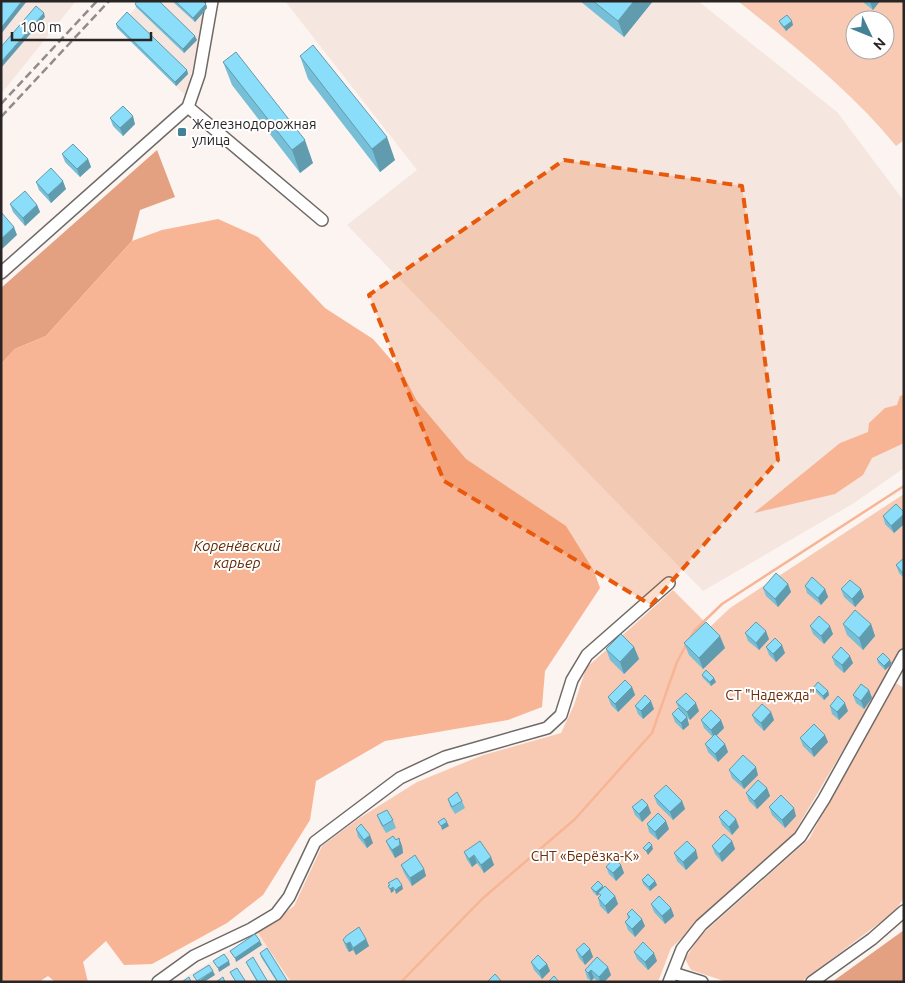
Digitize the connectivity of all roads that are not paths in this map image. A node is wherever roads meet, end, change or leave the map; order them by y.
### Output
1 (212, 1) edge
2 (188, 107) junction
3 (322, 220) dead end
4 (1, 273) edge
5 (669, 583) dead end
6 (904, 655) edge
7 (904, 911) edge
8 (671, 977) edge
9 (158, 982) edge
10 (702, 982) edge
11 (812, 982) edge

1 - 2 street
2 - 3 street
2 - 4 street
5 - 9 street
6 - 8 street
7 - 11 street
8 - 10 street

